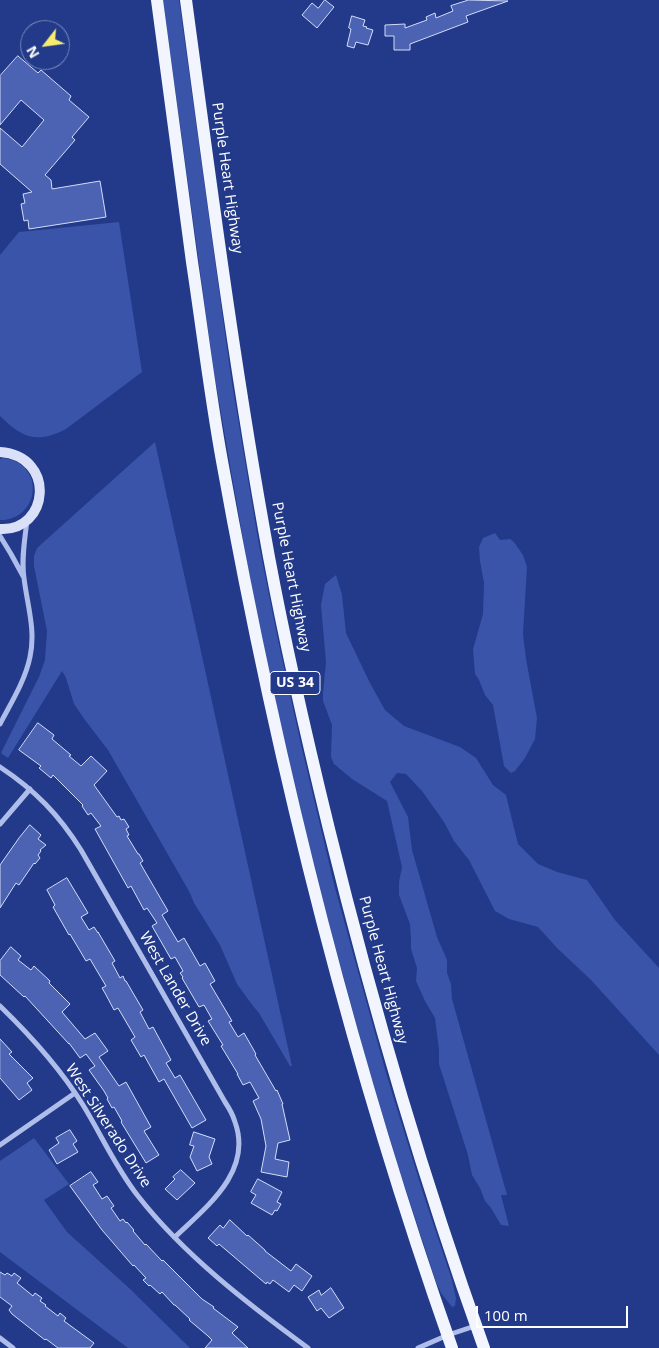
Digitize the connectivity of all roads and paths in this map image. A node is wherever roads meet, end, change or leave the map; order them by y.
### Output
1 (156, 0) edge
2 (186, 0) edge
3 (0, 445) edge
4 (5, 452) edge
5 (27, 520) junction
6 (0, 529) edge
7 (0, 536) edge
8 (24, 576) junction
9 (0, 724) edge
10 (0, 768) edge
11 (30, 789) junction
12 (0, 824) edge
13 (0, 1006) edge
14 (75, 1093) junction
15 (0, 1145) edge
16 (175, 1237) junction
17 (476, 1325) junction
18 (448, 1335) junction
19 (0, 1338) edge
20 (12, 1348) edge
21 (308, 1348) edge
22 (418, 1348) edge
23 (452, 1348) edge
24 (484, 1348) edge

1 - 18 main road, US 34
2 - 17 main road, Purple Heart Highway / US 34
3 - 4 street
4 - 5 street
5 - 6 street
5 - 8 street
7 - 8 street
8 - 9 street
10 - 11 street, West Lander Drive
11 - 12 street
11 - 16 street, West Lander Drive
13 - 14 street, West Silverado Drive
14 - 15 street
14 - 16 street, West Silverado Drive
16 - 21 street, West Silverado Drive
17 - 18 street
17 - 24 main road, Purple Heart Highway / US 34
18 - 22 street
18 - 23 main road, US 34
19 - 20 street

